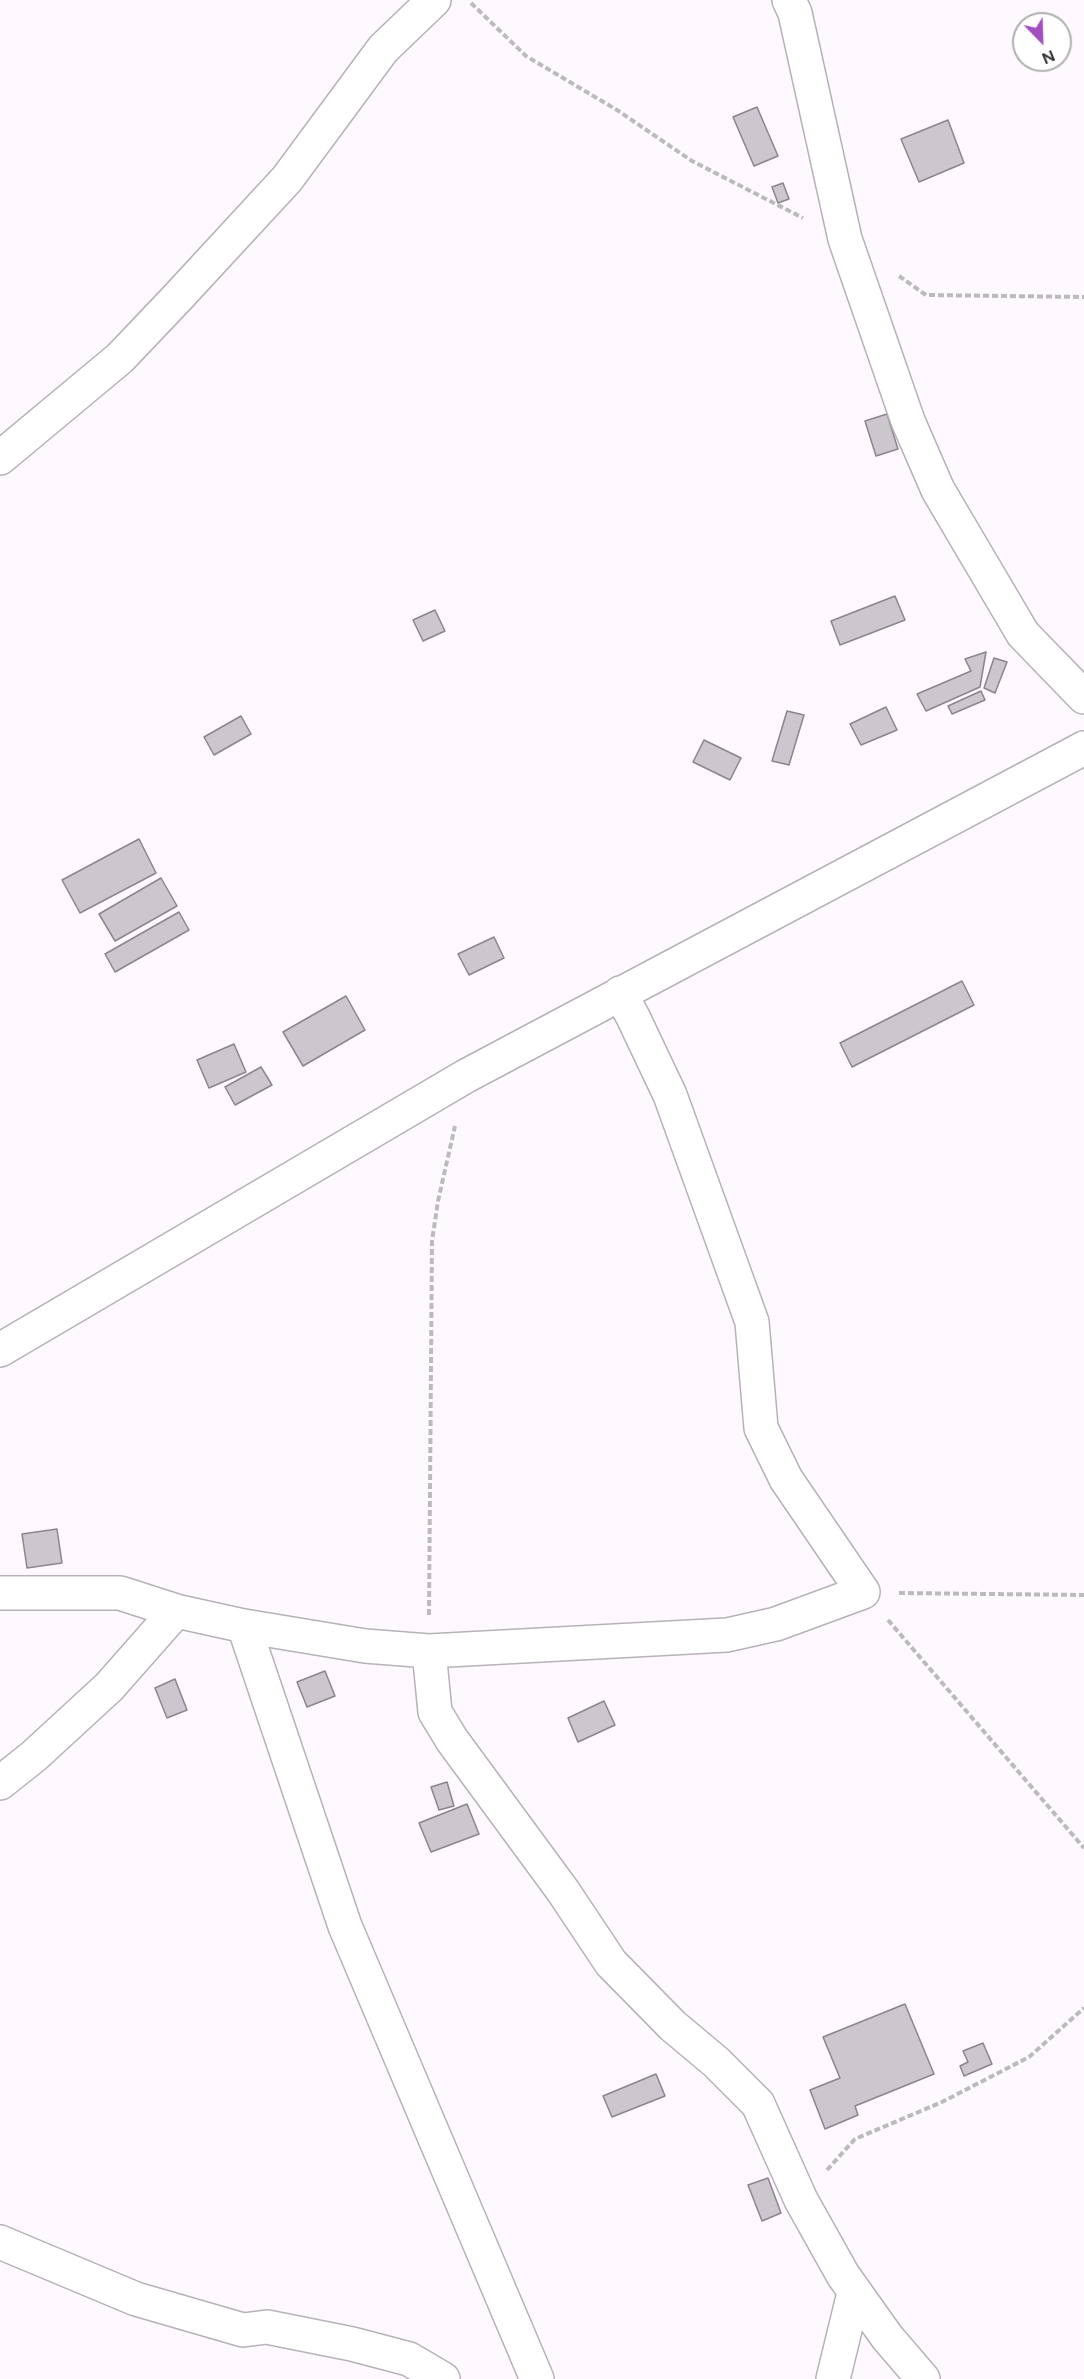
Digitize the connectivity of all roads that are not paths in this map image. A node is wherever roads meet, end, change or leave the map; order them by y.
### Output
1 (434, 0) edge
2 (789, 0) edge
3 (0, 458) edge
4 (1084, 698) edge
5 (1084, 748) edge
6 (620, 993) junction
7 (0, 1350) edge
8 (0, 1593) edge
9 (176, 1611) junction
10 (244, 1626) junction
11 (429, 1652) junction
12 (0, 1783) edge
13 (0, 2242) edge
14 (854, 2293) junction
15 (443, 2379) edge
16 (537, 2379) edge
17 (833, 2379) edge
18 (923, 2379) edge

1 - 3 street
2 - 4 street
5 - 6 street
6 - 7 street
6 - 11 street
8 - 9 street
9 - 10 street
9 - 12 street
10 - 11 street
10 - 16 street
11 - 14 street
13 - 15 street
14 - 17 street
14 - 18 street

